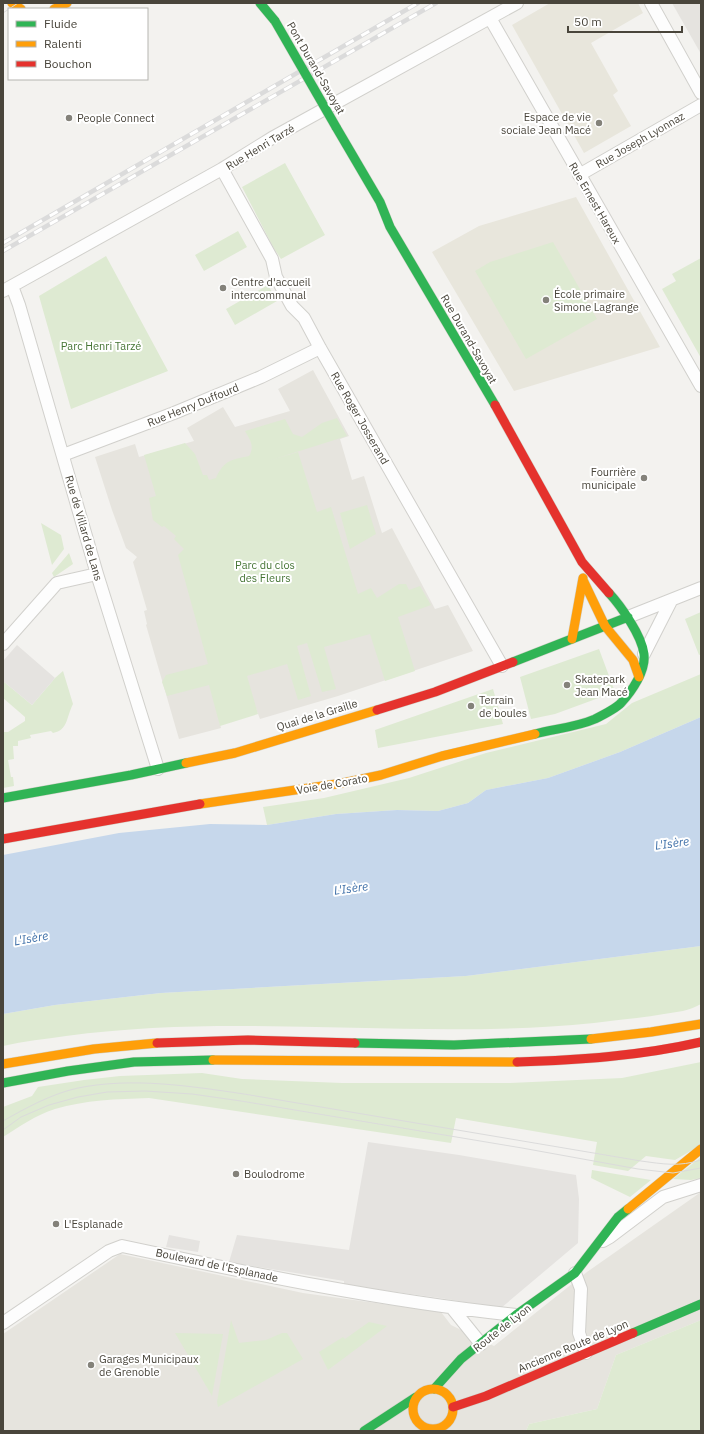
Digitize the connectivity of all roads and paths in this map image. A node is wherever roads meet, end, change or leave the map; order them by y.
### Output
1 (67, 3) edge
2 (260, 3) edge
3 (269, 3) edge
4 (517, 3) edge
5 (651, 3) edge
6 (56, 8) edge
7 (490, 18) junction
8 (275, 21) junction
9 (701, 93) edge
10 (701, 105) edge
11 (336, 127) joint
12 (222, 170) junction
13 (579, 175) junction
14 (7, 288) edge
15 (320, 348) junction
16 (701, 386) edge
17 (63, 455) junction
18 (582, 562) junction
19 (97, 574) junction
20 (583, 580) junction
21 (701, 588) edge
22 (671, 601) junction
23 (628, 618) junction
24 (606, 626) junction
25 (572, 639) junction
26 (3, 644) edge
27 (644, 654) junction
28 (502, 666) junction
29 (639, 677) junction
30 (158, 769) junction
31 (3, 798) edge
32 (3, 839) edge
33 (701, 1024) edge
34 (701, 1042) edge
35 (3, 1064) edge
36 (3, 1083) edge
37 (701, 1149) edge
38 (701, 1185) edge
39 (595, 1246) junction
40 (575, 1273) junction
41 (701, 1304) edge
42 (452, 1308) junction
43 (516, 1315) junction
44 (3, 1323) edge
45 (481, 1344) junction
46 (586, 1353) junction
47 (434, 1389) junction
48 (416, 1397) junction
49 (453, 1407) junction
50 (423, 1430) edge
51 (364, 1431) edge

1 - 6 main road
2 - 8 main road
3 - 8 main road
4 - 7 street, Rue Henri Tarzé
5 - 9 street
7 - 12 street, Rue Henri Tarzé
7 - 13 street, Rue Ernest Hareux
8 - 11 main road, Pont Durand-Savoyat, bridge
10 - 13 street, Rue Joseph Lyonnaz
11 - 18 main road, Rue Durand-Savoyat
12 - 14 street, Rue Henri Tarzé
12 - 15 street, Rue Roger Josserand
13 - 16 street, Rue Ernest Hareux
14 - 17 street, Rue de Villard de Lans
15 - 17 street, Rue Henry Duffourd
15 - 28 street, Rue Roger Josserand
17 - 19 street, Rue de Villard de Lans
18 - 20 main road, Rue Durand-Savoyat
18 - 23 main road, Rue Durand-Savoyat
19 - 26 street
19 - 30 street, Rue de Villard de Lans
20 - 24 main road
20 - 25 main road, Rue Durand-Savoyat
21 - 22 street
22 - 23 street
22 - 27 street, Voie de Corato
23 - 24 main road, Quai de la Graille
23 - 27 main road, Voie de Corato
24 - 25 main road, Quai de la Graille
24 - 29 main road
25 - 28 main road, Quai de la Graille
27 - 29 main road, Voie de Corato
28 - 30 main road, Quai de la Graille
29 - 32 main road, Voie de Corato
30 - 31 main road, Quai de la Graille
33 - 35 main road
34 - 36 main road
37 - 39 main road, Route de Lyon
38 - 39 street, Route de Lyon
39 - 40 main road, Route de Lyon
40 - 43 main road, Route de Lyon
40 - 46 street
41 - 46 main road, Ancienne Route de Lyon
42 - 43 street, Boulevard de l'Esplanade
42 - 44 street, Boulevard de l'Esplanade
42 - 45 street
43 - 45 main road, Route de Lyon
45 - 47 main road, Route de Lyon
46 - 49 main road, Ancienne Route de Lyon
47 - 48 main road
47 - 49 main road
48 - 50 main road
48 - 51 main road
49 - 50 main road

